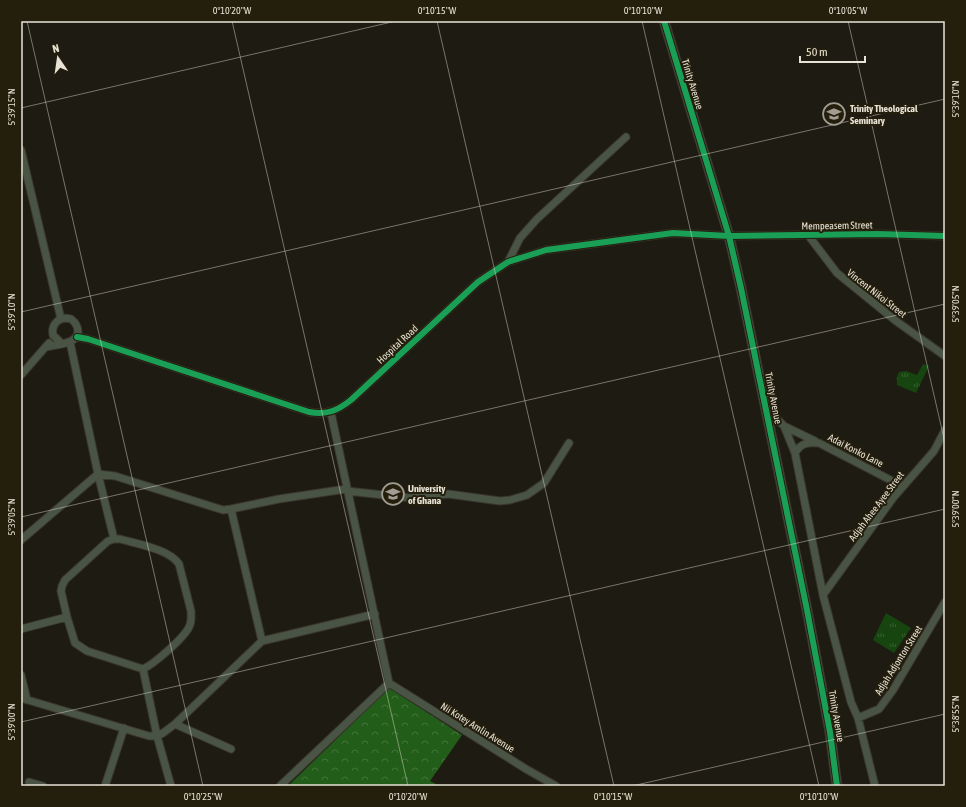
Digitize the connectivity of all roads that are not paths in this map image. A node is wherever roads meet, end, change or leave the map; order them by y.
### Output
1 (664, 21) edge
2 (626, 137) dead end
3 (21, 150) edge
4 (808, 235) junction
5 (729, 236) junction
6 (945, 236) edge
7 (508, 262) junction
8 (61, 319) junction
9 (77, 333) junction
10 (53, 335) junction
11 (70, 342) junction
12 (61, 343) junction
13 (46, 347) junction
14 (945, 356) edge
15 (21, 375) edge
16 (766, 408) junction
17 (331, 413) junction
18 (784, 426) junction
19 (945, 430) edge
20 (569, 443) dead end
21 (819, 443) junction
22 (796, 454) junction
23 (98, 474) junction
24 (902, 486) junction
25 (346, 490) junction
26 (231, 509) junction
27 (114, 539) junction
28 (21, 540) edge
29 (823, 595) junction
30 (945, 602) edge
31 (375, 614) junction
32 (67, 617) junction
33 (21, 629) edge
34 (262, 641) junction
35 (143, 669) junction
36 (21, 675) edge
37 (389, 683) junction
38 (24, 699) edge
39 (858, 718) junction
40 (175, 724) junction
41 (124, 728) junction
42 (157, 736) junction
43 (231, 749) dead end
44 (29, 782) dead end
45 (43, 786) edge
46 (105, 786) edge
47 (171, 786) edge
48 (280, 786) edge
49 (556, 786) edge
50 (837, 786) edge
51 (875, 786) edge

1 - 5 street, Trinity Avenue
2 - 7 street
3 - 8 street
4 - 5 street, Mempeasem Street
4 - 6 street, Mempeasem Street
4 - 14 street, Vincent Nikoi Street
5 - 7 street, Hospital Road
5 - 16 street, Trinity Avenue
7 - 17 street, Hospital Road
8 - 9 street
8 - 10 street
9 - 11 street
9 - 17 street
10 - 12 street
10 - 13 street
11 - 12 street
11 - 23 street
12 - 13 street
13 - 15 street
16 - 18 street
16 - 50 street, Trinity Avenue
17 - 25 street
18 - 21 street
18 - 22 street
19 - 24 street, Adjah Ahee Ayee Street
20 - 25 street
21 - 22 street, Adai Konko Lane
21 - 24 street, Adai Konko Lane
22 - 29 street
23 - 26 street
23 - 27 street
23 - 28 street
24 - 29 street, Adjah Ahee Ayee Street
25 - 26 street
25 - 31 street
26 - 34 street
27 - 32 street
27 - 35 street
29 - 39 street
30 - 39 street, Adjah Adjonton Street
31 - 34 street
31 - 37 street
32 - 33 street
32 - 35 street
34 - 40 street
35 - 42 street
36 - 38 street
37 - 48 street
37 - 49 street, Nii Kotey Amlin Avenue
38 - 41 street
39 - 51 street
40 - 42 street
40 - 43 street
41 - 42 street
41 - 46 street
42 - 47 street
44 - 45 street

